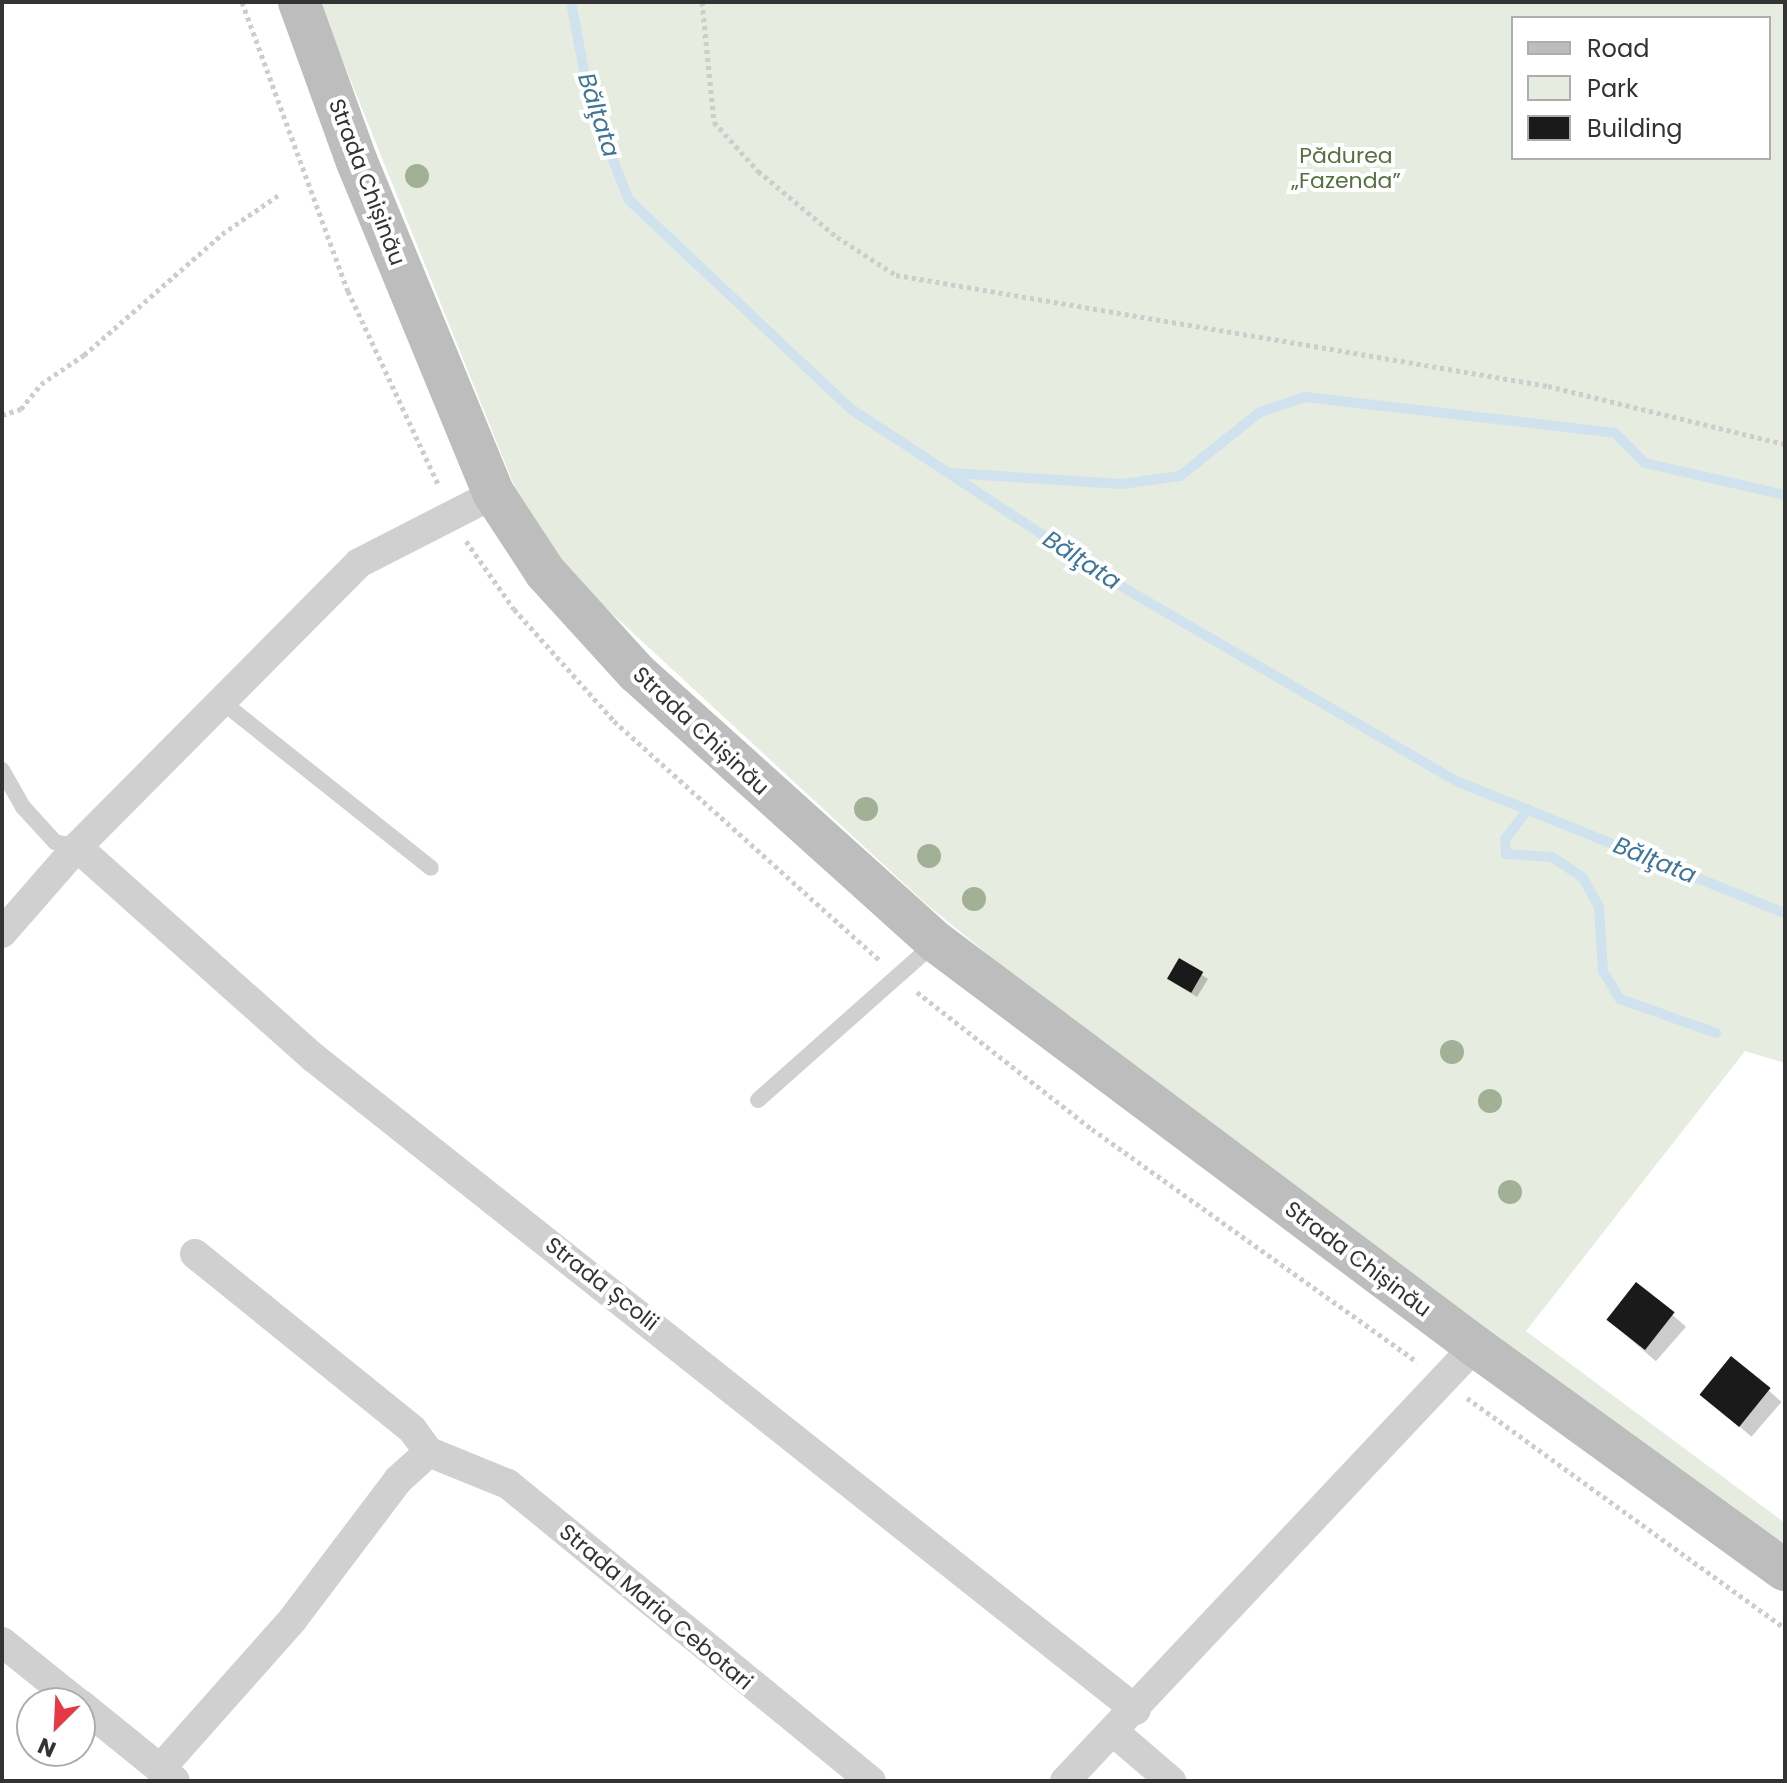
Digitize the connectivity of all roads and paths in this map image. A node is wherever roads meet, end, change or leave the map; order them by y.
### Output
1 (299, 2) edge
2 (702, 2) edge
3 (280, 194) dead end
4 (2, 415) edge
5 (1785, 444) edge
6 (494, 494) junction
7 (221, 701) junction
8 (2, 770) edge
9 (77, 847) junction
10 (431, 868) dead end
11 (2, 933) edge
12 (936, 942) junction
13 (900, 978) junction
14 (758, 1100) dead end
15 (195, 1254) dead end
16 (1475, 1346) junction
17 (1443, 1380) junction
18 (429, 1452) junction
19 (1785, 1570) edge
20 (1785, 1628) edge
21 (2, 1642) edge
22 (58, 1687) edge
23 (1136, 1710) junction
24 (96, 1718) edge
25 (1115, 1733) junction
26 (168, 1775) edge
27 (871, 1781) edge
28 (1065, 1781) edge
29 (1171, 1781) edge

1 - 6 street, Strada Chișinău
2 - 5 path
3 - 4 path
6 - 7 street
6 - 12 street, Strada Chișinău
7 - 9 street
7 - 10 lane
8 - 9 lane
9 - 11 street
9 - 23 street, Strada Școlii
12 - 13 lane
12 - 16 street, Strada Chișinău
13 - 14 lane
13 - 17 path
15 - 18 street, Strada Maria Cebotari
16 - 17 street
16 - 19 street, Strada Chișinău
17 - 20 path
17 - 23 street
18 - 26 street
18 - 27 street, Strada Maria Cebotari
21 - 22 street
23 - 25 street
24 - 26 street
25 - 28 street
25 - 29 street

